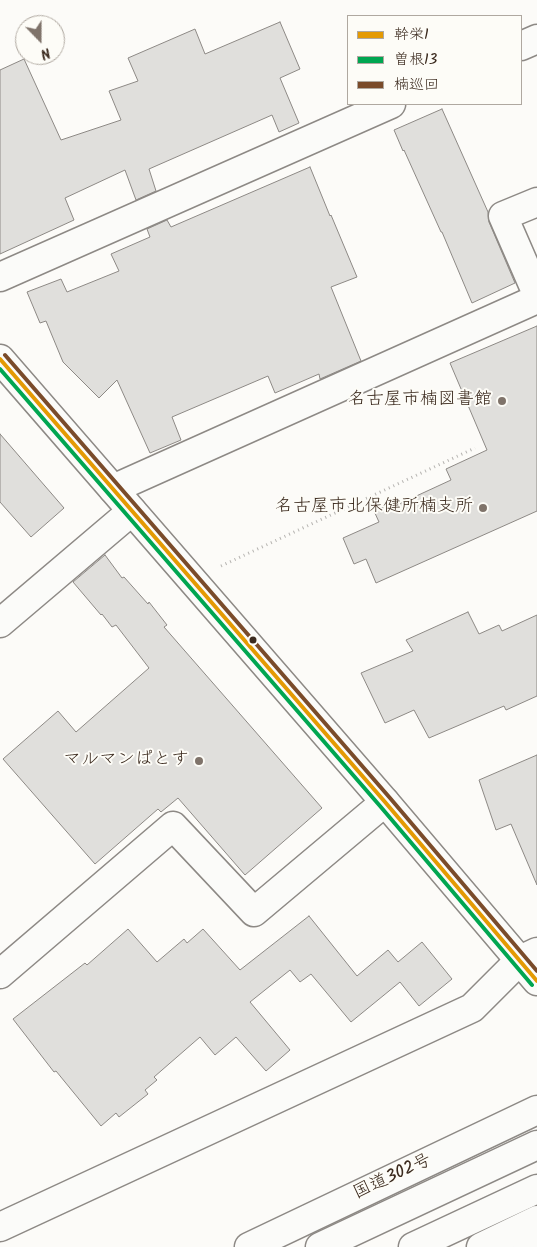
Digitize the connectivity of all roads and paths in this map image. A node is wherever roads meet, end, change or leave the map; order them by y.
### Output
1 (537, 39) edge
2 (522, 46) edge
3 (389, 105) edge
4 (537, 202) edge
5 (0, 277) edge
6 (537, 294) edge
7 (537, 299) edge
8 (0, 360) edge
9 (475, 448) dead end
10 (113, 489) junction
11 (132, 511) junction
12 (221, 566) dead end
13 (0, 623) edge
14 (385, 802) junction
15 (528, 956) edge
16 (0, 974) edge
17 (537, 981) edge
18 (537, 1110) edge
19 (537, 1145) edge
20 (537, 1189) edge
21 (537, 1221) edge
22 (0, 1226) edge
23 (249, 1247) edge
24 (320, 1247) edge
25 (413, 1247) edge
26 (480, 1247) edge
27 (527, 1247) edge

1 - 2 main road
3 - 5 main road
4 - 6 main road
7 - 10 main road
8 - 10 main road
9 - 12 path
10 - 11 main road
11 - 13 main road
11 - 14 main road
14 - 15 main road
14 - 16 main road
15 - 17 main road
15 - 22 main road
18 - 23 main road, 国道302号
19 - 24 main road
20 - 25 main road
21 - 26 main road
21 - 27 main road

